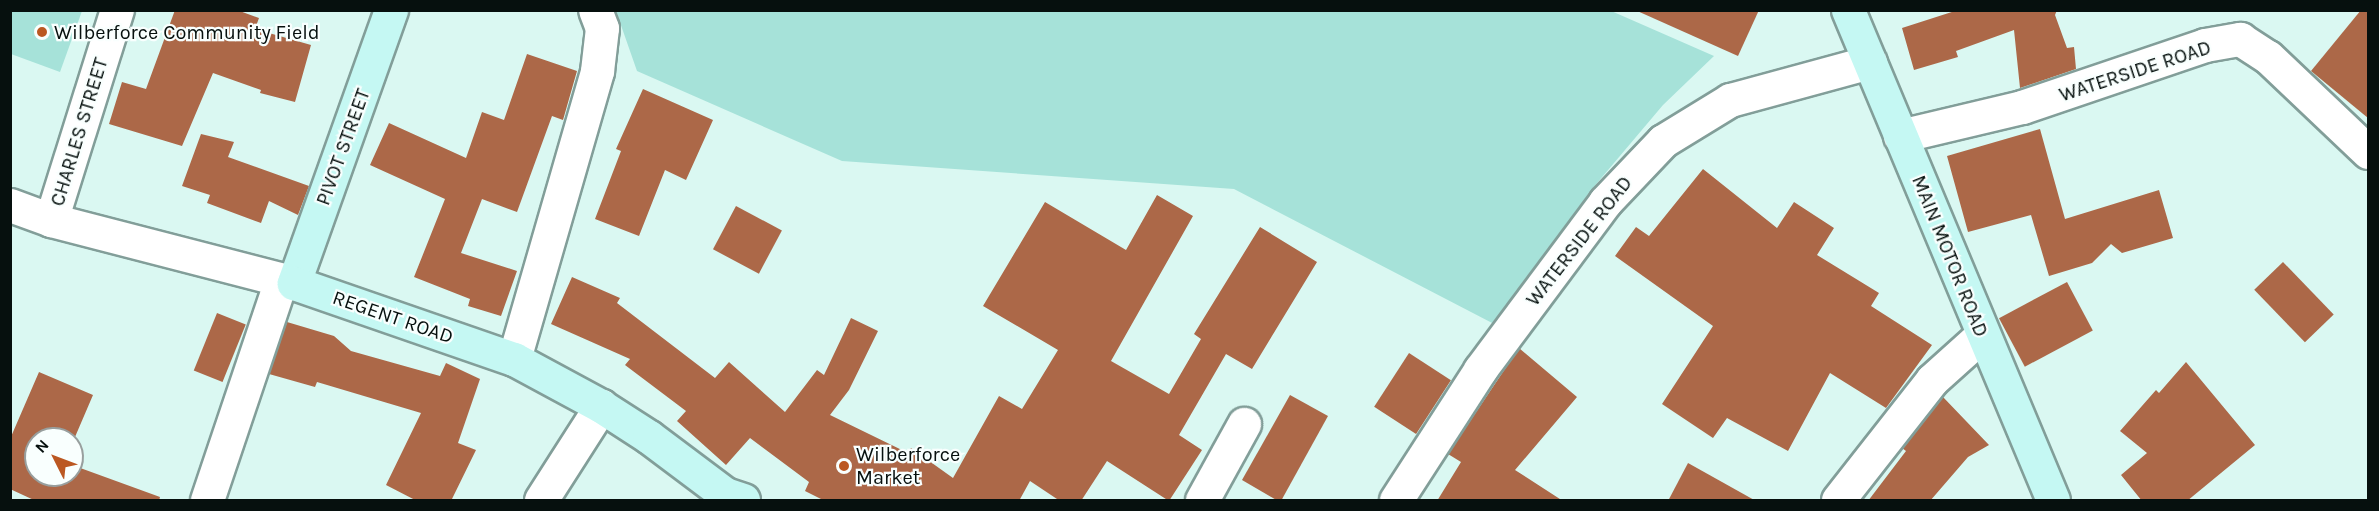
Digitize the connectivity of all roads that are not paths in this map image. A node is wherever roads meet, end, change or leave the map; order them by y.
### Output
1 (117, 10) edge
2 (391, 10) edge
3 (595, 10) edge
4 (1848, 10) edge
5 (1870, 62) junction
6 (1900, 136) junction
7 (2368, 152) edge
8 (13, 214) edge
9 (51, 220) junction
10 (288, 281) junction
11 (1982, 335) junction
12 (514, 358) junction
13 (601, 406) junction
14 (1244, 424) dead end
15 (733, 498) edge
16 (207, 501) edge
17 (541, 501) edge
18 (1202, 501) edge
19 (1396, 501) edge
20 (1838, 501) edge
21 (2053, 501) edge

1 - 9 street, CHARLES STREET
2 - 10 street, PIVOT STREET
3 - 12 street
4 - 5 street, MAIN MOTOR ROAD
5 - 6 street, MAIN MOTOR ROAD
5 - 19 street, WATERSIDE ROAD
6 - 7 street, WATERSIDE ROAD
6 - 11 street, MAIN MOTOR ROAD
8 - 9 street, REGENT ROAD
9 - 10 street, REGENT ROAD
10 - 12 street, REGENT ROAD
10 - 16 street
11 - 20 street
11 - 21 street, MAIN MOTOR ROAD
12 - 13 street, REGENT ROAD
13 - 15 street, REGENT ROAD
13 - 17 street
14 - 18 street

